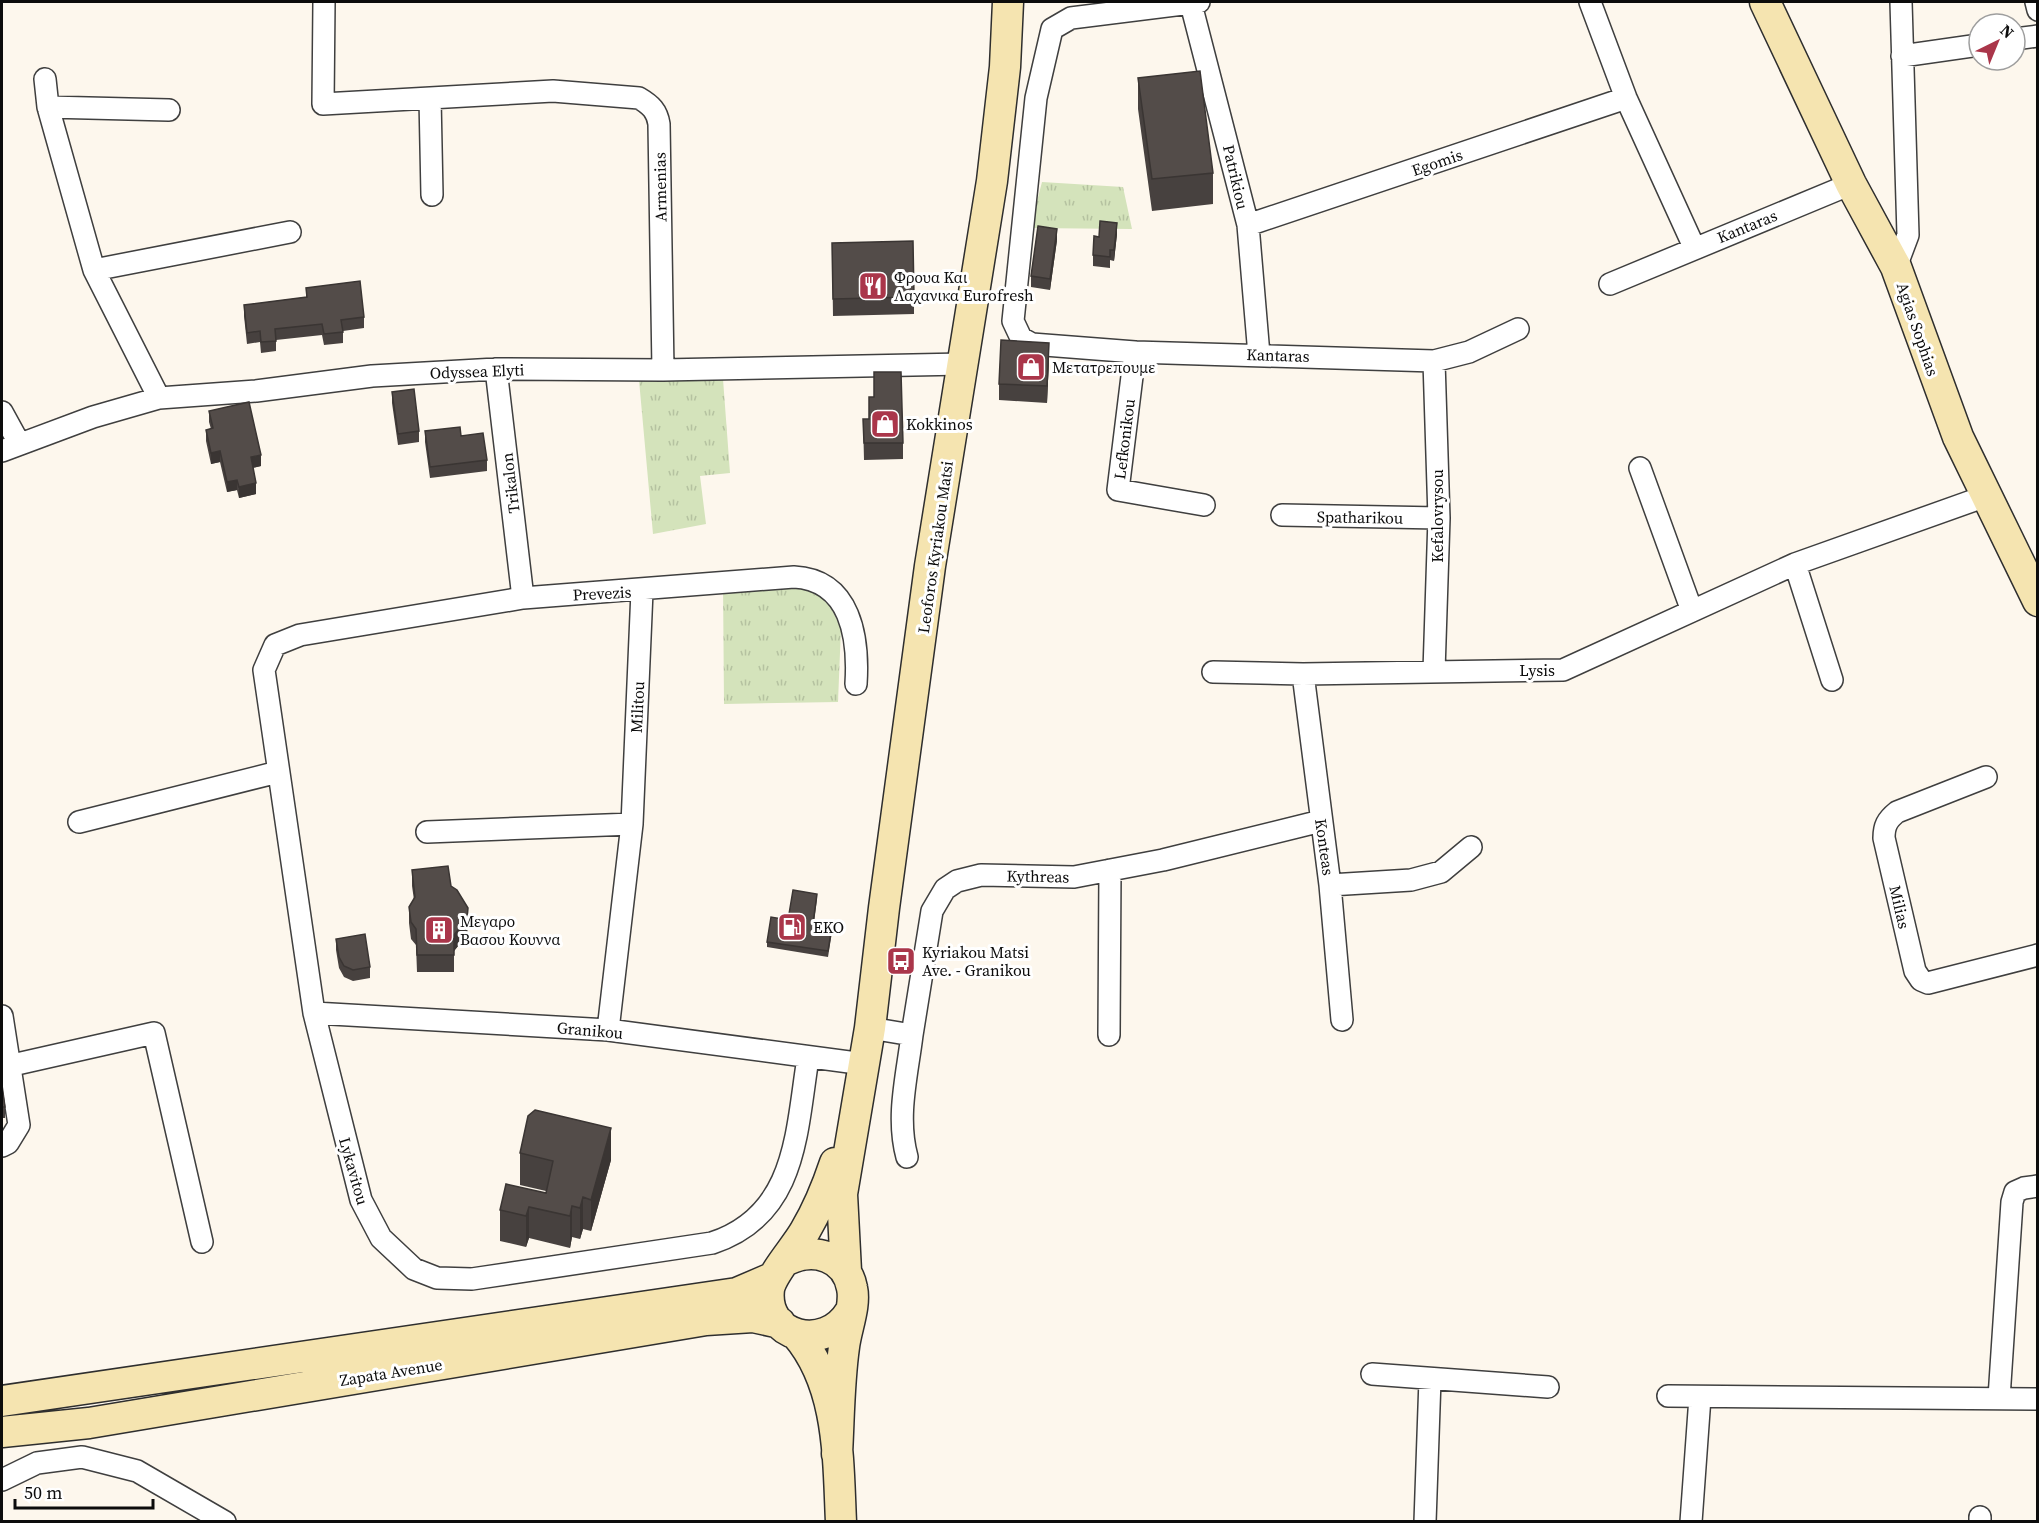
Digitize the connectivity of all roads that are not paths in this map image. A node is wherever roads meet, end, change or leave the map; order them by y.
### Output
1 (324, 2) edge
2 (1008, 2) edge
3 (1590, 2) edge
4 (1764, 2) edge
5 (1901, 2) edge
6 (2036, 2) edge
7 (1195, 3) edge
8 (2037, 10) edge
9 (1967, 47) edge
10 (1902, 56) junction
11 (45, 79) dead end
12 (430, 98) junction
13 (1626, 98) junction
14 (48, 107) junction
15 (169, 110) dead end
16 (1851, 184) junction
17 (432, 195) dead end
18 (988, 205) junction
19 (1022, 211) junction
20 (1248, 225) junction
21 (290, 232) dead end
22 (1694, 248) junction
23 (1896, 267) junction
24 (94, 270) junction
25 (1610, 284) dead end
26 (1518, 329) dead end
27 (1135, 352) junction
28 (1259, 355) junction
29 (1434, 361) junction
30 (963, 364) junction
31 (496, 369) junction
32 (663, 370) junction
33 (159, 398) junction
34 (2, 412) edge
35 (10, 447) edge
36 (1640, 468) dead end
37 (1986, 496) junction
38 (1204, 505) dead end
39 (1282, 516) dead end
40 (1439, 518) junction
41 (1796, 564) junction
42 (2034, 587) edge
43 (642, 591) junction
44 (523, 598) junction
45 (1692, 611) junction
46 (275, 645) joint
47 (1434, 671) junction
48 (1213, 672) dead end
49 (1304, 674) junction
50 (1832, 680) dead end
51 (856, 684) dead end
52 (278, 772) junction
53 (1986, 777) dead end
54 (1321, 821) junction
55 (79, 822) dead end
56 (632, 824) junction
57 (427, 831) dead end
58 (1471, 846) dead end
59 (1110, 870) junction
60 (1330, 885) junction
61 (2037, 955) edge
62 (314, 1013) junction
63 (2, 1016) edge
64 (1342, 1020) dead end
65 (870, 1028) junction
66 (608, 1030) junction
67 (912, 1035) junction
68 (1109, 1035) dead end
69 (808, 1058) junction
70 (8, 1066) junction
71 (861, 1078) junction
72 (2, 1146) edge
73 (907, 1157) dead end
74 (2037, 1186) edge
75 (202, 1242) dead end
76 (780, 1269) junction
77 (846, 1271) junction
78 (850, 1312) junction
79 (788, 1329) junction
80 (1372, 1374) dead end
81 (1430, 1379) junction
82 (1548, 1387) dead end
83 (1668, 1396) dead end
84 (1700, 1397) junction
85 (1999, 1398) junction
86 (2037, 1399) edge
87 (2, 1401) edge
88 (2, 1432) edge
89 (837, 1454) junction
90 (2, 1480) edge
91 (225, 1521) edge
92 (841, 1521) edge
93 (1425, 1521) edge
94 (1691, 1521) edge

1 - 12 street, Armenias
2 - 18 main road, Leoforos Kyriakou Matsi
3 - 13 street
4 - 16 main road
5 - 10 street, Agias Sophias
6 - 8 street
7 - 19 street
7 - 20 street, Patrikiou
9 - 10 street
10 - 23 street, Agias Sophias
11 - 14 street
12 - 17 street
12 - 32 street, Armenias
13 - 20 street, Egomis
13 - 22 street
14 - 15 street
14 - 24 street
16 - 22 street, Kantaras
16 - 23 main road
18 - 19 street
18 - 30 main road, Leoforos Kyriakou Matsi
19 - 27 street, Kantaras
20 - 28 street, Patrikiou
21 - 24 street
22 - 25 street, Kantaras
23 - 37 main road, Agias Sophias
24 - 33 street
26 - 29 street, Kantaras
27 - 28 street, Kantaras
27 - 38 street, Lefkonikou
28 - 29 street, Kantaras
29 - 40 street, Kefalovrysou
30 - 32 street, Odyssea Elyti
30 - 65 main road, Leoforos Kyriakou Matsi
31 - 32 street, Odyssea Elyti
31 - 33 street, Odyssea Elyti
31 - 44 street, Trikalon
33 - 35 street, Odyssea Elyti
34 - 35 street
36 - 45 street
37 - 41 street, Lysis
37 - 42 main road, Agias Sophias
39 - 40 street, Spatharikou
40 - 47 street, Kefalovrysou
41 - 45 street, Lysis
41 - 50 street
43 - 44 street, Prevezis
43 - 51 street, Prevezis
43 - 56 street, Militou
44 - 46 street, Prevezis
45 - 47 street, Lysis
46 - 52 street, Lykavitou
47 - 49 street, Lysis
48 - 49 street, Lysis
49 - 54 street, Konteas
52 - 55 street
52 - 62 street, Lykavitou
53 - 61 street, Milias
54 - 59 street, Kythreas
54 - 60 street, Konteas
56 - 57 street
56 - 66 street, Militou
58 - 60 street
59 - 67 street, Kythreas
59 - 68 street
60 - 64 street, Konteas
62 - 66 street, Granikou
62 - 69 street, Lykavitou
63 - 70 street
65 - 67 street
65 - 71 main road, Leoforos Kyriakou Matsi
66 - 69 street, Granikou
67 - 73 street, Kythreas
69 - 71 street, Granikou
70 - 72 street
70 - 75 street
71 - 76 main road, Leoforos Kyriakou Matsi
71 - 77 main road, Leoforos Kyriakou Matsi
74 - 85 street
76 - 77 main road
76 - 79 main road, Leoforos Kyriakou Matsi
76 - 87 main road, Zapata Avenue
77 - 78 main road, Leoforos Kyriakou Matsi
78 - 79 main road
78 - 89 main road, Leoforos Kyriakou Matsi
79 - 88 main road, Zapata Avenue
79 - 89 main road, Leoforos Kyriakou Matsi
80 - 81 street
81 - 82 street
81 - 93 street
83 - 84 street
84 - 85 street
84 - 94 street
85 - 86 street
89 - 92 main road, Leoforos Kyriakou Matsi
90 - 91 street

